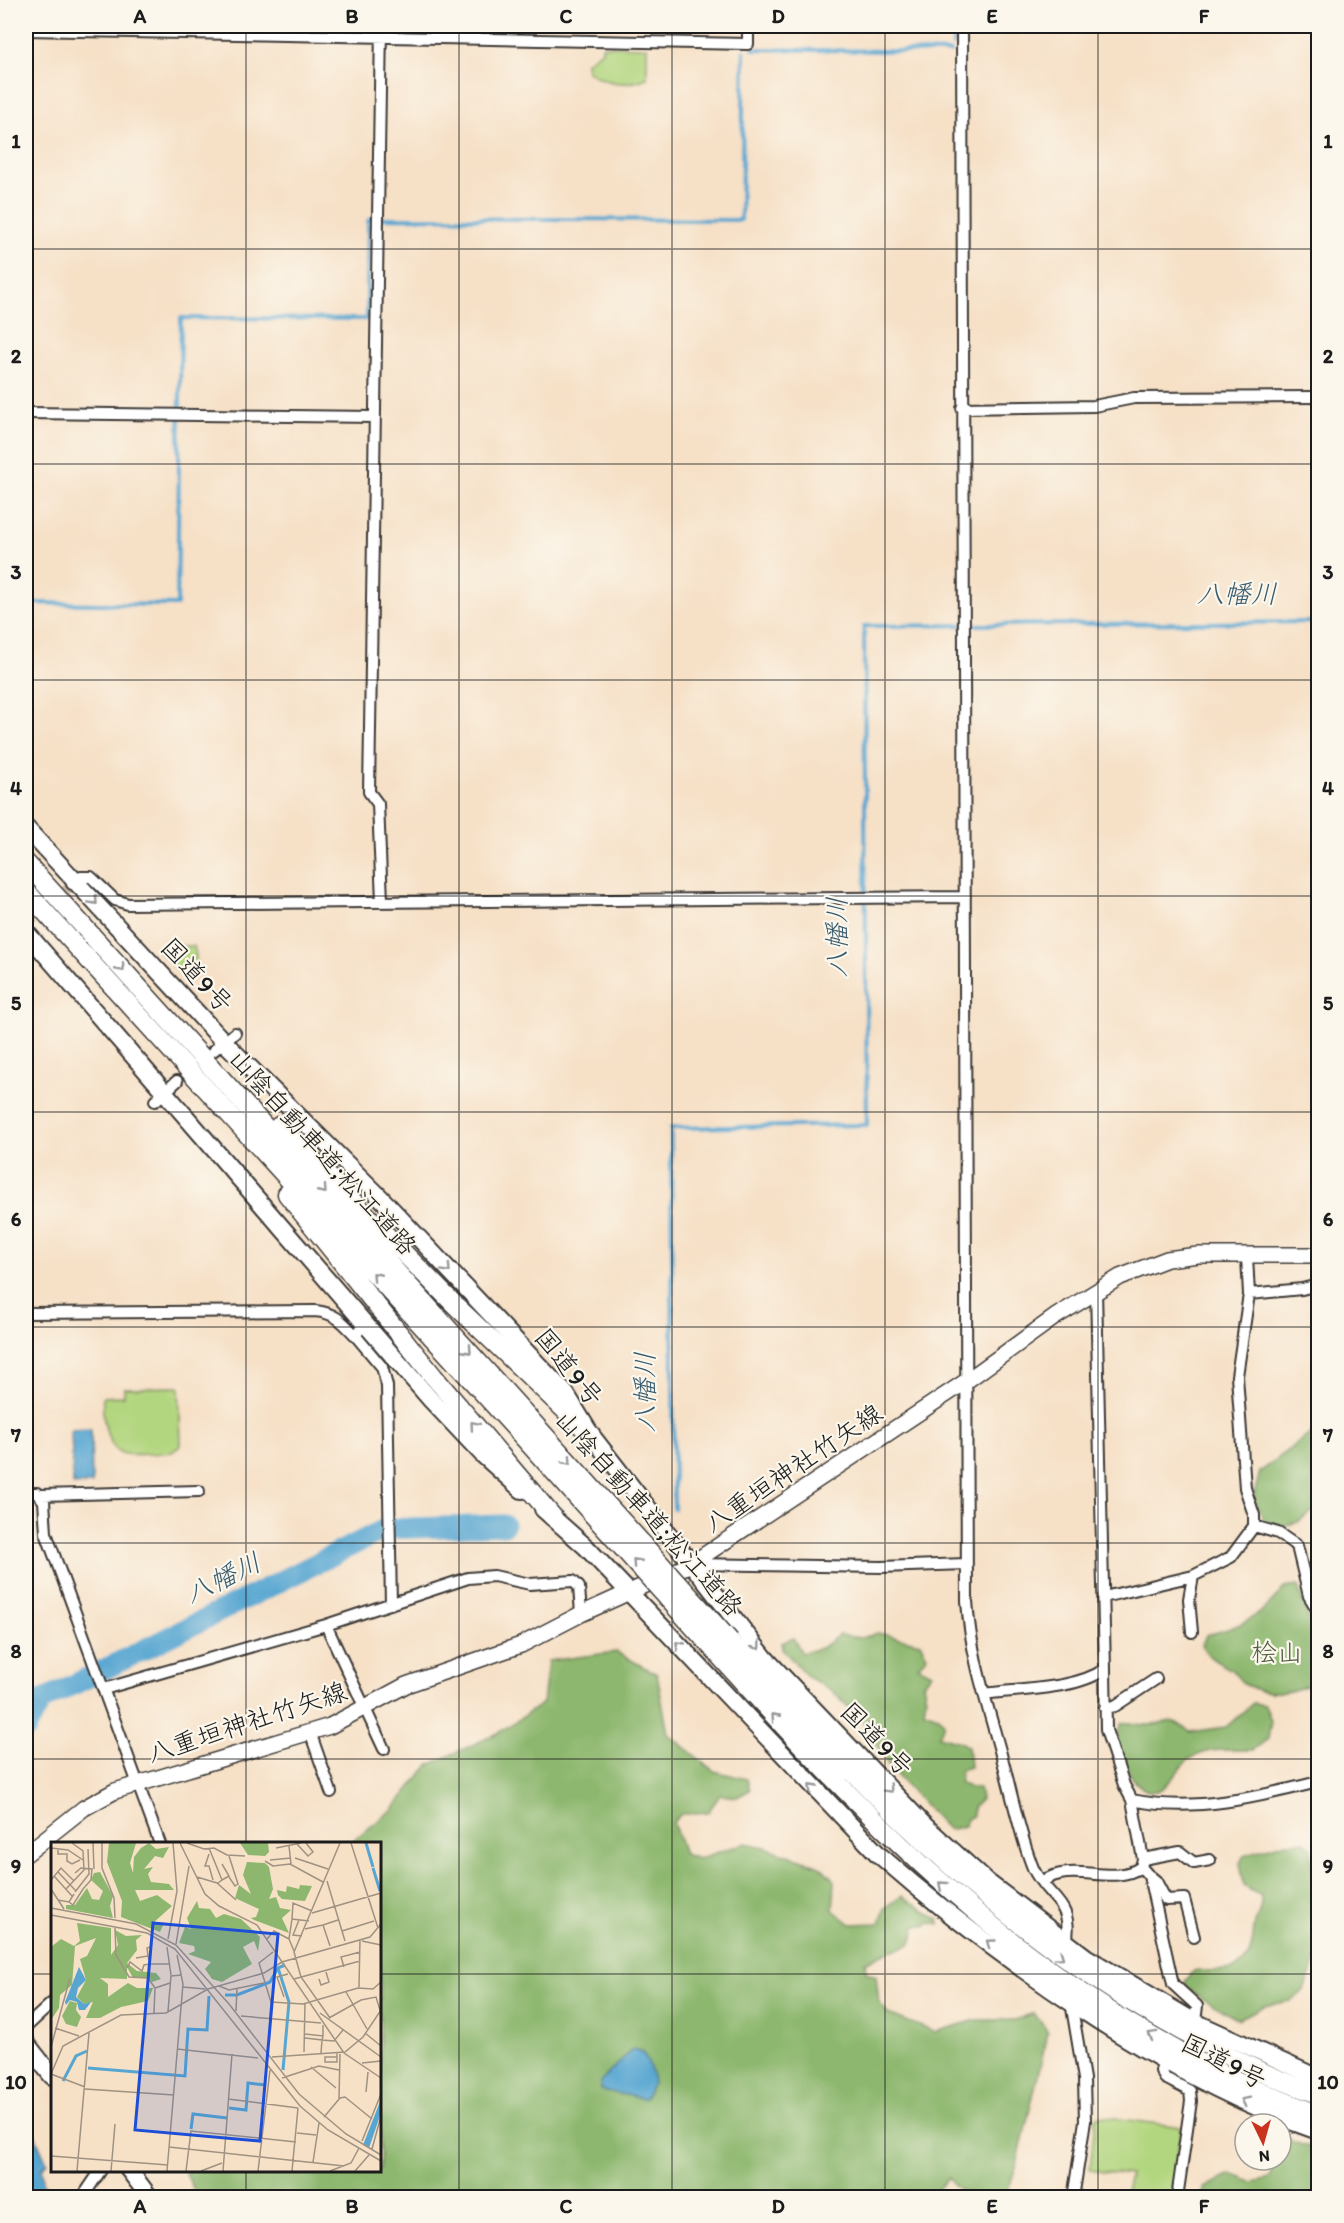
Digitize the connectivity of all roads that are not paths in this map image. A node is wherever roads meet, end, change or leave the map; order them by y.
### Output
1 (381, 26) edge
2 (748, 26) edge
3 (962, 26) edge
4 (26, 30) edge
5 (381, 38) junction
6 (1318, 397) edge
7 (962, 408) junction
8 (26, 413) edge
9 (375, 417) junction
10 (26, 828) edge
11 (26, 863) edge
12 (74, 883) junction
13 (26, 891) edge
14 (965, 897) junction
15 (382, 901) junction
16 (26, 927) edge
17 (110, 984) junction
18 (184, 1037) junction
19 (1318, 1255) edge
20 (1247, 1257) junction
21 (1318, 1285) edge
22 (1096, 1290) junction
23 (1249, 1294) junction
24 (26, 1312) edge
25 (360, 1330) junction
26 (964, 1382) junction
27 (522, 1423) junction
28 (591, 1435) junction
29 (199, 1491) dead end
30 (26, 1493) edge
31 (40, 1495) junction
32 (553, 1517) junction
33 (1254, 1526) junction
34 (691, 1564) junction
35 (966, 1564) junction
36 (1193, 1576) junction
37 (630, 1594) junction
38 (1104, 1597) junction
39 (391, 1604) junction
40 (1318, 1611) edge
41 (580, 1614) junction
42 (326, 1625) junction
43 (1192, 1632) dead end
44 (724, 1647) junction
45 (1105, 1669) junction
46 (1156, 1679) dead end
47 (104, 1689) junction
48 (984, 1694) junction
49 (1105, 1708) junction
50 (364, 1709) junction
51 (310, 1732) junction
52 (384, 1749) dead end
53 (1318, 1782) edge
54 (138, 1783) junction
55 (330, 1792) dead end
56 (1131, 1800) junction
57 (159, 1842) edge
58 (26, 1854) edge
59 (1210, 1860) dead end
60 (1145, 1867) junction
61 (1042, 1882) junction
62 (1194, 1937) dead end
63 (1066, 1944) junction
64 (1071, 2002) junction
65 (51, 2004) edge
66 (1195, 2022) junction
67 (26, 2027) edge
68 (26, 2043) edge
69 (1164, 2059) junction
70 (51, 2075) edge
71 (1318, 2078) edge
72 (1318, 2094) edge
73 (1318, 2114) edge
74 (1318, 2131) edge
75 (100, 2172) edge
76 (130, 2172) edge
77 (82, 2198) edge
78 (150, 2198) edge
79 (1073, 2198) edge
80 (1177, 2198) edge

1 - 5 street
2 - 5 street
3 - 7 street
4 - 5 street
5 - 9 street
6 - 7 street
7 - 14 street
8 - 9 street
9 - 15 street
10 - 12 highway, 国道9号
11 -> 18 highway, 山陰自動車道;松江道路
12 - 15 street
12 -> 28 highway, 国道9号
13 - 17 highway, 山陰自動車道;松江道路
14 - 15 street
14 - 26 street
16 - 25 highway, 国道9号
27 -> 17 highway, 山陰自動車道;松江道路
32 -> 17 highway
18 -> 27 highway, 山陰自動車道;松江道路
18 - 28 highway
19 - 20 main road, 八重垣神社竹矢線
20 - 22 main road, 八重垣神社竹矢線
20 - 23 street
21 - 23 street
22 - 26 main road, 八重垣神社竹矢線
22 - 38 street
23 - 33 street
24 - 25 street
25 - 32 highway, 国道9号
25 - 39 street
26 - 34 main road, 八重垣神社竹矢線
26 - 35 street
27 - 44 highway, 山陰自動車道;松江道路, bridge
28 - 34 highway, 国道9号
29 - 31 street
30 - 31 street
31 - 47 street
32 - 37 highway, 国道9号
33 - 36 street
33 - 40 street
34 - 35 street
34 - 37 main road, 八重垣神社竹矢線
34 -> 63 highway, 国道9号
35 - 48 street
36 - 38 street
36 - 43 street
37 - 41 main road, 八重垣神社竹矢線
64 -> 37 highway, 国道9号
38 - 45 street
39 - 41 street
39 - 42 street
41 - 50 main road, 八重垣神社竹矢線
42 - 47 street
42 - 50 street
44 -> 72 highway, 山陰自動車道;松江道路
73 -> 44 highway, 山陰自動車道;松江道路
45 - 48 street
45 - 49 street
46 - 49 street
47 - 54 street
48 - 61 street
49 - 56 street
50 - 51 main road, 八重垣神社竹矢線
50 - 52 street
51 - 54 main road, 八重垣神社竹矢線
51 - 55 street
53 - 56 street
54 - 57 street
54 - 58 main road, 八重垣神社竹矢線
56 - 60 street
59 - 60 street
60 - 61 street
60 - 62 street
60 - 66 street
61 - 63 street
63 - 66 highway, 国道9号
64 - 69 highway, 国道9号
64 - 79 street
65 - 67 street
66 - 71 highway, 国道9号
68 - 70 highway
74 -> 69 highway, 国道9号
69 - 80 street
75 - 77 street
76 - 78 highway

